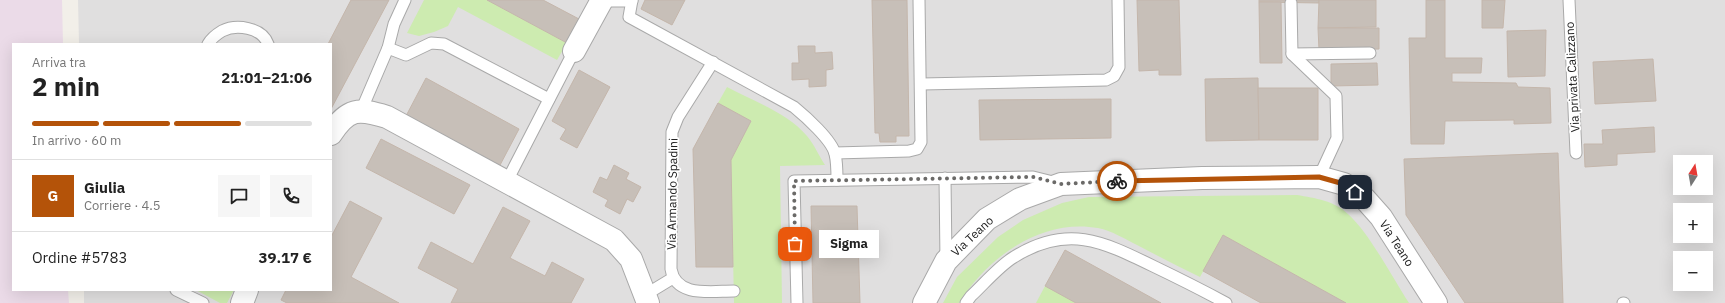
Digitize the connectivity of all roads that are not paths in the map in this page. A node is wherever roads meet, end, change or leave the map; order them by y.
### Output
1 (405, 0) edge
2 (602, 0) edge
3 (919, 0) edge
4 (1118, 0) edge
5 (1569, 0) edge
6 (632, 1) edge
7 (1291, 3) dead end
8 (209, 43) edge
9 (267, 43) edge
10 (388, 48) junction
11 (574, 51) joint
12 (1370, 53) dead end
13 (1292, 54) junction
14 (713, 62) junction
15 (922, 84) junction
16 (549, 99) junction
17 (361, 111) junction
18 (332, 132) edge
19 (835, 153) junction
20 (1576, 153) dead end
21 (1319, 177) junction
22 (945, 178) junction
23 (838, 180) junction
24 (507, 181) junction
25 (1061, 184) junction
26 (946, 260) junction
27 (672, 278) junction
28 (178, 291) edge
29 (247, 291) edge
30 (734, 291) dead end
31 (647, 299) edge
32 (203, 303) edge
33 (242, 303) edge
34 (797, 303) edge
35 (924, 303) edge
36 (966, 303) edge
37 (1226, 303) edge
38 (1436, 303) edge

1 - 10 lane
2 - 6 lane
2 - 11 street
3 - 15 lane
4 - 15 lane
5 - 20 lane, Via privata Calizzano
6 - 14 lane
7 - 13 lane
8 - 9 lane
10 - 16 lane
10 - 17 lane
11 - 16 lane
12 - 13 lane
13 - 21 lane
14 - 19 lane
14 - 27 lane, Via Armando Spadini
15 - 19 lane
16 - 24 lane
17 - 18 street
17 - 24 street
19 - 23 lane
21 - 25 street, Via Teano
21 - 38 street, Via Teano
22 - 23 lane
22 - 25 lane
22 - 26 lane
23 - 34 lane
24 - 31 street
25 - 26 street, Via Teano
26 - 35 street
27 - 30 lane
27 - 31 lane
28 - 32 lane
29 - 33 street
36 - 37 lane

